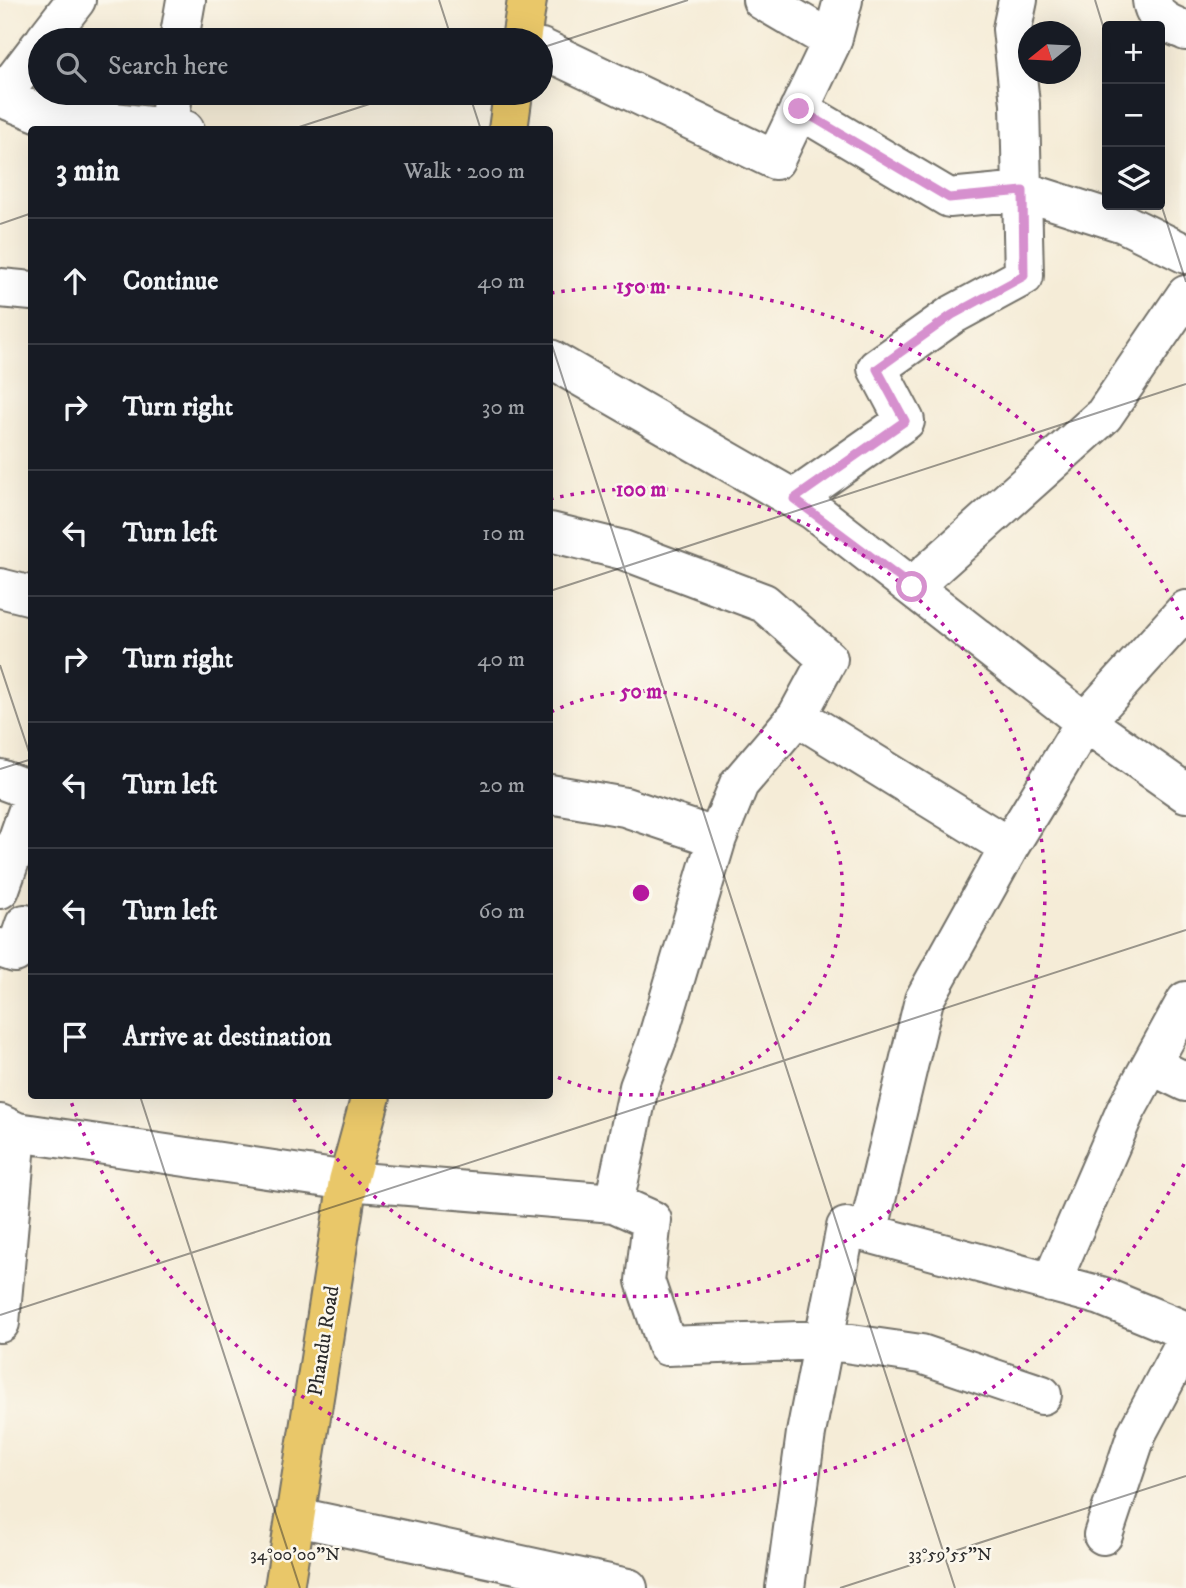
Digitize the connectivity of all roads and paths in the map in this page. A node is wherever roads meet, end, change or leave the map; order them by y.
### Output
1 (76, 0) edge
2 (186, 0) edge
3 (527, 0) edge
4 (762, 0) edge
5 (843, 0) edge
6 (1018, 0) edge
7 (1152, 0) edge
8 (54, 28) edge
9 (180, 28) edge
10 (527, 28) edge
11 (1186, 31) edge
12 (832, 41) junction
13 (553, 54) edge
14 (28, 62) edge
15 (1, 97) edge
16 (511, 105) edge
17 (799, 109) junction
18 (175, 116) edge
19 (509, 126) edge
20 (1023, 191) junction
21 (1186, 254) edge
22 (0, 288) edge
23 (28, 291) edge
24 (1186, 295) edge
25 (553, 361) edge
26 (794, 499) junction
27 (553, 533) edge
28 (912, 587) junction
29 (0, 588) edge
30 (28, 595) edge
31 (1186, 610) edge
32 (797, 716) junction
33 (1086, 722) junction
34 (0, 779) edge
35 (28, 790) edge
36 (1186, 793) edge
37 (553, 795) edge
38 (28, 810) edge
39 (718, 838) junction
40 (1009, 846) junction
41 (0, 888) edge
42 (28, 925) edge
43 (0, 948) edge
44 (1186, 1001) edge
45 (1151, 1065) junction
46 (1186, 1082) edge
47 (370, 1099) edge
48 (6, 1131) edge
49 (348, 1181) junction
50 (614, 1203) junction
51 (868, 1233) junction
52 (1051, 1283) junction
53 (0, 1323) edge
54 (1186, 1331) edge
55 (824, 1340) junction
56 (1186, 1341) edge
57 (1042, 1395) dead end
58 (297, 1517) junction
59 (1103, 1535) dead end
60 (284, 1588) edge
61 (628, 1588) edge
62 (785, 1588) edge

1 - 8 street
2 - 9 street
3 - 10 main road
4 - 12 street
5 - 12 street
6 - 20 street
7 - 11 street
12 - 17 street
13 - 17 street
14 - 15 street
15 - 18 street
16 - 19 main road
17 - 20 street
20 - 21 street
20 - 26 street
22 - 23 street
24 - 28 street
25 - 26 street
26 - 28 street
27 - 32 street
28 - 33 street
29 - 30 street
31 - 33 street
32 - 39 street
32 - 40 street
33 - 36 street
33 - 40 street
34 - 35 street
37 - 39 street
38 - 41 street
39 - 50 street
40 - 51 street
42 - 43 street
44 - 45 street
45 - 46 street
45 - 52 street
47 - 49 main road, Phandu Road
48 - 49 street
48 - 53 street
49 - 50 street
49 - 58 main road, Phandu Road
50 - 55 street
51 - 52 street
51 - 55 street
52 - 54 street
55 - 57 street
55 - 62 street
56 - 59 street
58 - 60 main road, Phandu Road
58 - 61 street

